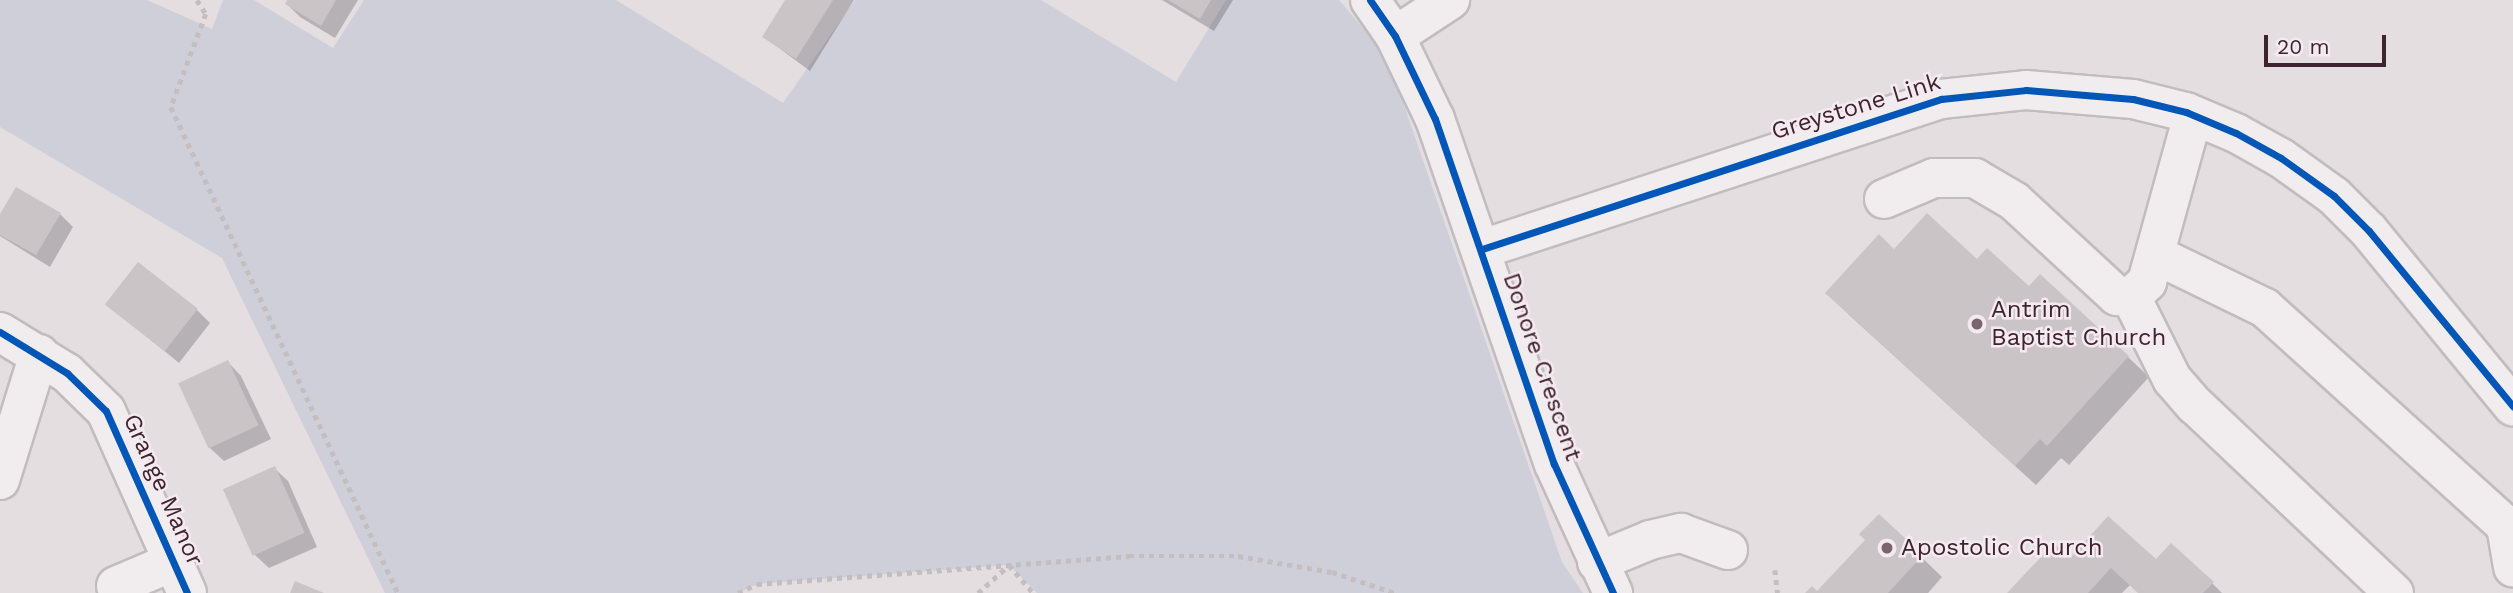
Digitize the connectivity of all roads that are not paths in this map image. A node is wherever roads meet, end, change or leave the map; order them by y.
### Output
1 (1370, 0) edge
2 (1450, 0) edge
3 (1395, 36) junction
4 (2193, 115) junction
5 (1884, 199) dead end
6 (1482, 249) junction
7 (2155, 255) junction
8 (2131, 297) junction
9 (0, 332) edge
10 (39, 354) junction
11 (2513, 406) edge
12 (0, 480) edge
13 (1728, 550) dead end
14 (2513, 567) edge
15 (181, 577) edge
16 (1605, 578) edge
17 (2513, 579) edge
18 (116, 586) dead end
19 (2394, 593) edge
20 (2507, 593) edge

1 - 3 street, Donore Crescent
2 - 3 street
3 - 6 street, Donore Crescent
4 - 6 street, Greystone Link
4 - 7 street
4 - 11 street, Greystone Link
5 - 8 street
6 - 16 street, Donore Crescent
7 - 8 street
7 - 14 street
8 - 19 street
9 - 10 street, Grange Manor
10 - 12 street
10 - 15 street, Grange Manor
13 - 16 street
15 - 18 street, Grange Manor
17 - 20 street

